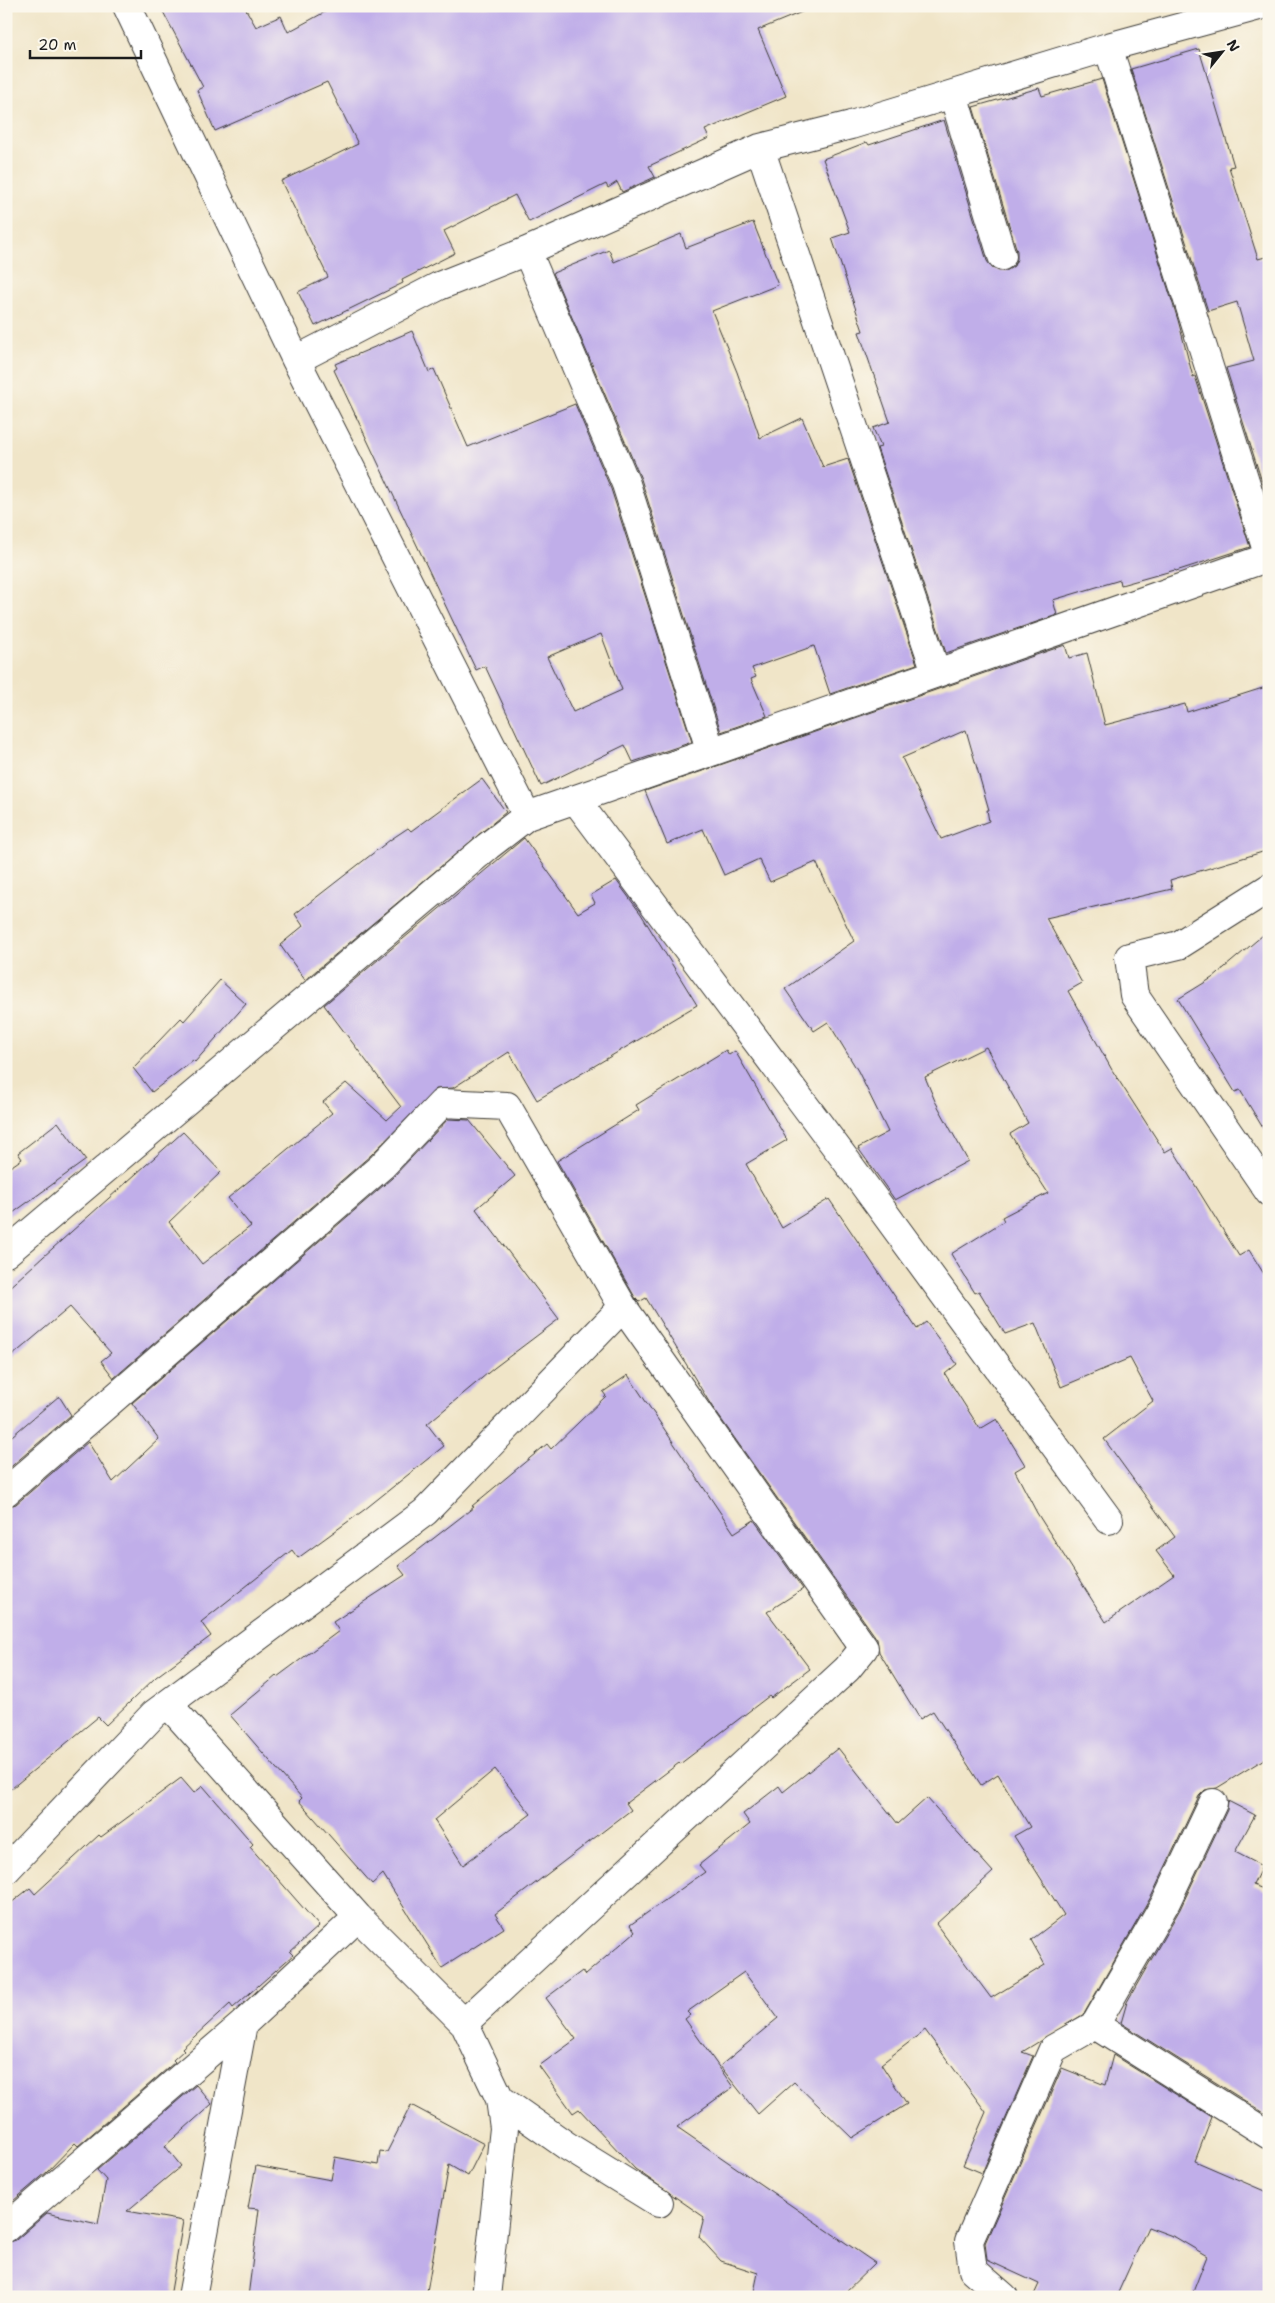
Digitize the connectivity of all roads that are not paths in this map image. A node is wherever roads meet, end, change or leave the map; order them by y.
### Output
1 (127, 6) edge
2 (1260, 6) edge
3 (1108, 47) junction
4 (953, 94) junction
5 (760, 148) junction
6 (527, 251) junction
7 (1002, 256) dead end
8 (296, 360) junction
9 (1269, 557) edge
10 (936, 672) junction
11 (711, 752) junction
12 (576, 799) junction
13 (527, 816) junction
14 (1269, 888) edge
15 (1269, 1192) edge
16 (6, 1253) edge
17 (623, 1307) junction
18 (6, 1492) edge
19 (1109, 1520) dead end
20 (168, 1704) junction
21 (1213, 1803) dead end
22 (6, 1870) edge
23 (358, 1917) junction
24 (243, 2024) junction
25 (464, 2024) junction
26 (1095, 2025) junction
27 (500, 2099) junction
28 (1269, 2135) edge
29 (659, 2203) dead end
30 (6, 2228) edge
31 (192, 2297) edge
32 (486, 2297) edge
33 (1004, 2297) edge

1 - 8 street
2 - 3 street
3 - 4 street
3 - 9 street
4 - 5 street
4 - 7 street
5 - 6 street
5 - 10 street
6 - 8 street
6 - 11 street
8 - 13 street
9 - 10 street
10 - 11 street
11 - 12 street
12 - 13 street
12 - 19 street
13 - 16 street
14 - 15 street
17 - 18 street
17 - 20 street
17 - 25 street
20 - 22 street
20 - 23 street
21 - 26 street
23 - 24 street
23 - 25 street
24 - 30 street
24 - 31 street
25 - 27 street
26 - 28 street
26 - 33 street
27 - 29 street
27 - 32 street

